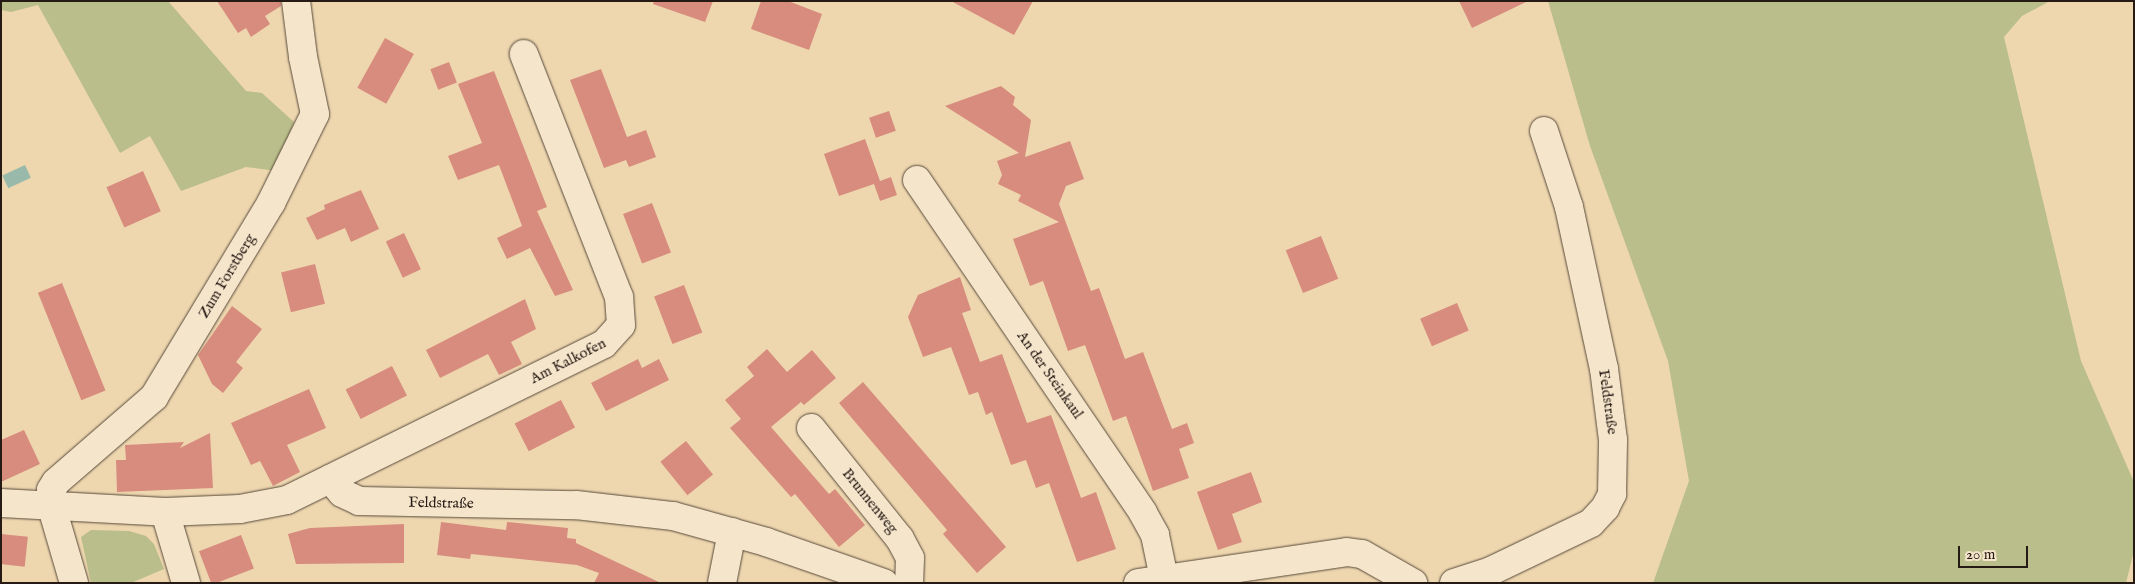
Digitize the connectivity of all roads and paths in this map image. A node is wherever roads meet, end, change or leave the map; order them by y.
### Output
1 (296, 1) edge
2 (524, 54) dead end
3 (1544, 131) dead end
4 (917, 180) dead end
5 (811, 428) dead end
6 (330, 478) junction
7 (1, 503) edge
8 (52, 508) junction
9 (165, 512) junction
10 (732, 532) junction
11 (1151, 580) edge
12 (74, 583) edge
13 (186, 583) edge
14 (722, 583) edge
15 (884, 583) edge
16 (909, 583) edge
17 (1413, 583) edge
18 (1454, 583) edge

1 - 8 street, Zum Forstberg
2 - 6 street, Am Kalkofen
3 - 18 street, Feldstraße
4 - 11 street, An der Steinkaul
5 - 16 street, Brunnenweg
6 - 9 street
6 - 10 street, Feldstraße
7 - 8 street
8 - 9 street
8 - 12 street
9 - 13 street
10 - 14 street
10 - 15 street, Feldstraße
11 - 17 street

